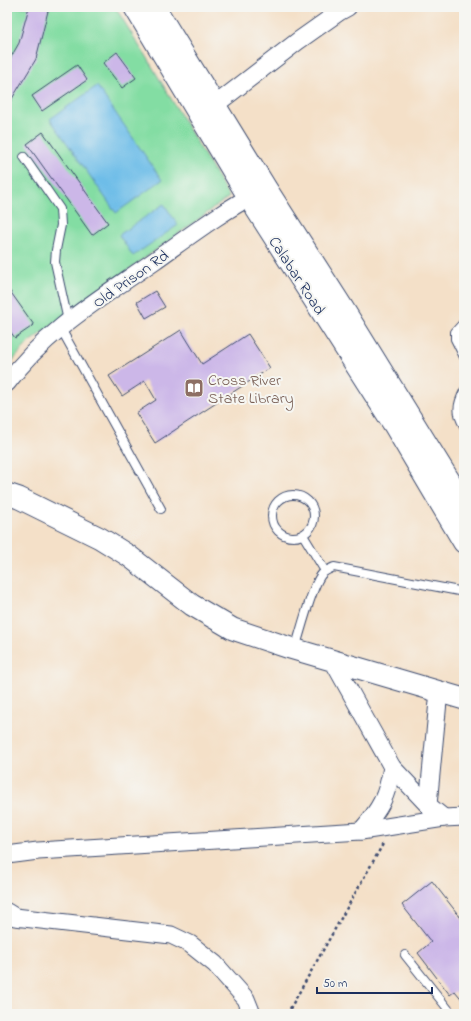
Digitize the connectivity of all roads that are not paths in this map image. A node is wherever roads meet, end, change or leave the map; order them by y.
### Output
1 (135, 7) edge
2 (154, 7) edge
3 (348, 7) edge
4 (215, 105) junction
5 (24, 157) dead end
6 (257, 193) junction
7 (464, 322) edge
8 (64, 324) junction
9 (464, 357) edge
10 (7, 383) edge
11 (464, 391) edge
12 (464, 426) edge
13 (7, 494) edge
14 (464, 504) edge
15 (161, 509) dead end
16 (304, 535) junction
17 (464, 542) edge
18 (325, 571) junction
19 (464, 592) edge
20 (295, 650) junction
21 (333, 661) junction
22 (439, 691) junction
23 (464, 699) edge
24 (392, 767) junction
25 (428, 805) junction
26 (464, 817) edge
27 (444, 818) junction
28 (361, 831) junction
29 (7, 855) edge
30 (7, 912) edge
31 (405, 955) dead end
32 (252, 1014) edge
33 (452, 1014) edge

1 - 6 main road, Calabar Road
2 - 4 main road, Calabar Road
3 - 4 street
4 - 6 main road, Calabar Road
5 - 8 lane
6 - 8 street, Old Prison Rd
6 - 14 main road, Calabar Road
6 - 17 main road, Calabar Road
7 - 9 lane
8 - 10 street, Old Prison Rd
8 - 15 lane
11 - 12 lane
13 - 20 street
16 - 16 lane
16 - 18 lane
18 - 19 lane
18 - 20 lane
20 - 21 street
21 - 22 street
21 - 24 street
22 - 23 street
22 - 25 street
24 - 25 street
24 - 28 street
25 - 27 street
26 - 27 street
27 - 28 street
28 - 29 street
30 - 32 street
31 - 33 lane

